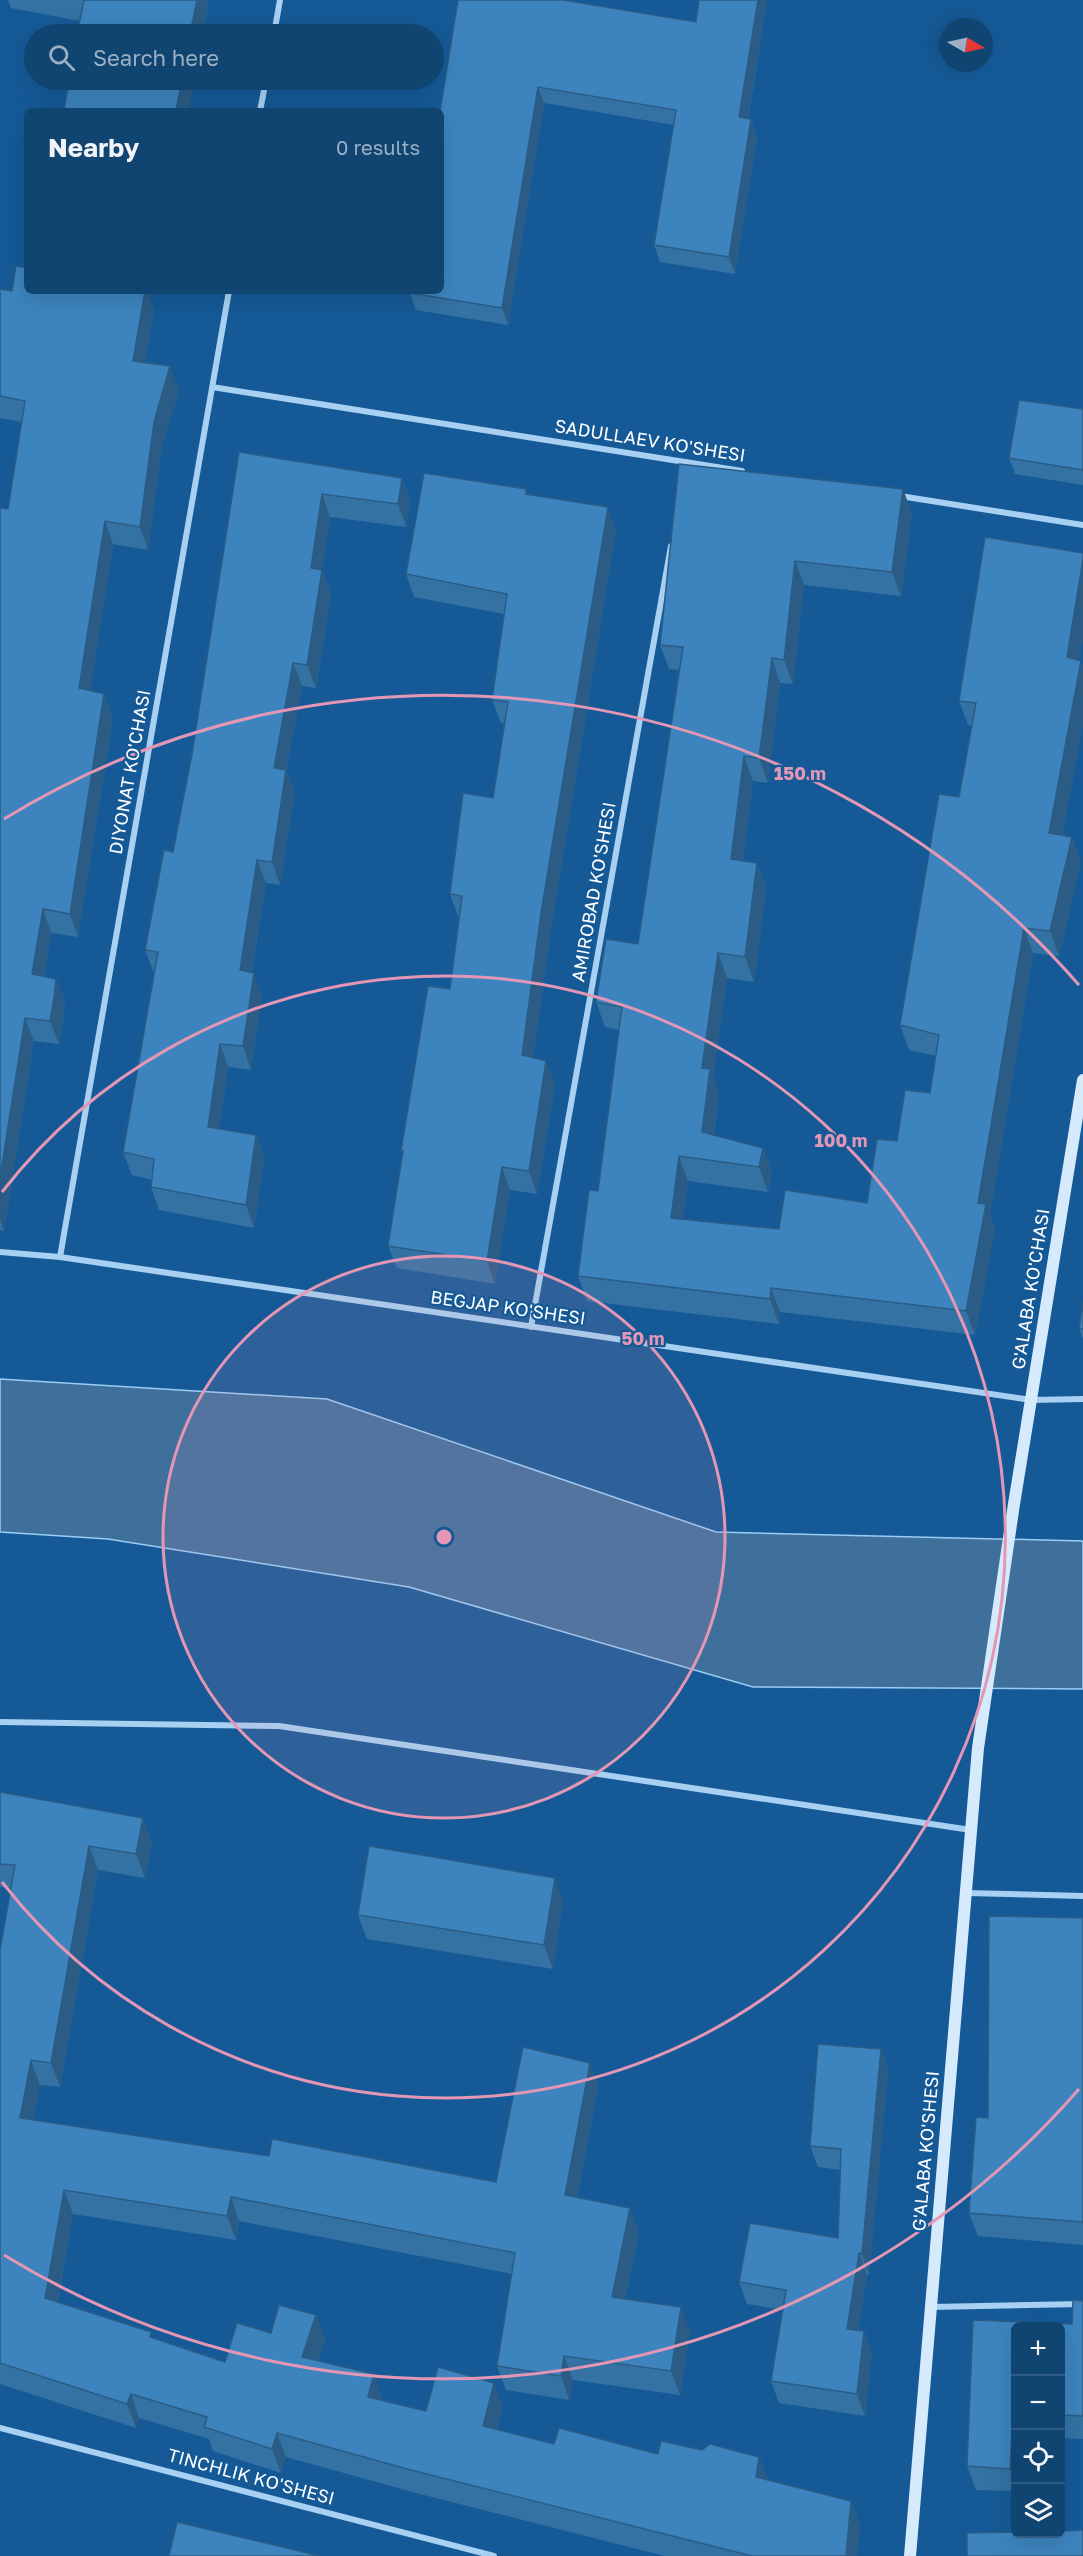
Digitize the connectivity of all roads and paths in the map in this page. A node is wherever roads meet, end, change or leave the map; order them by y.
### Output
1 (280, 0) edge
2 (276, 24) edge
3 (264, 90) edge
4 (261, 108) edge
5 (228, 294) edge
6 (212, 387) junction
7 (686, 462) junction
8 (744, 472) edge
9 (684, 474) edge
10 (896, 496) edge
11 (1083, 525) edge
12 (673, 532) edge
13 (1083, 1080) edge
14 (0, 1252) edge
15 (60, 1257) junction
16 (531, 1327) junction
17 (1083, 1399) edge
18 (1031, 1400) junction
19 (0, 1722) edge
20 (978, 1748) joint
21 (972, 1830) junction
22 (966, 1893) junction
23 (1083, 1896) edge
24 (1083, 2304) edge
25 (931, 2307) junction
26 (0, 2428) edge
27 (494, 2556) edge
28 (910, 2556) edge

1 - 2 street
3 - 4 street
5 - 6 street, DIYONAT KO'CHASI
6 - 7 street, SADULLAEV KO'SHESI
6 - 15 street, DIYONAT KO'CHASI
7 - 8 street, SADULLAEV KO'SHESI
7 - 9 street
10 - 11 street
12 - 16 street, AMIROBAD KO'SHESI
13 - 18 street, G'ALABA KO'CHASI
14 - 15 street, BEGJAP KO'SHESI
15 - 16 street, BEGJAP KO'SHESI
16 - 18 street, BEGJAP KO'SHESI
17 - 18 street, BEGJAP KO'SHESI
18 - 20 street, G'ALABA KO'CHASI
19 - 21 street
20 - 21 street, G'ALABA KO'SHESI
21 - 22 street, G'ALABA KO'SHESI
22 - 23 street
22 - 25 street, G'ALABA KO'SHESI
24 - 25 street
25 - 28 street, G'ALABA KO'SHESI
26 - 27 street, TINCHLIK KO'SHESI

